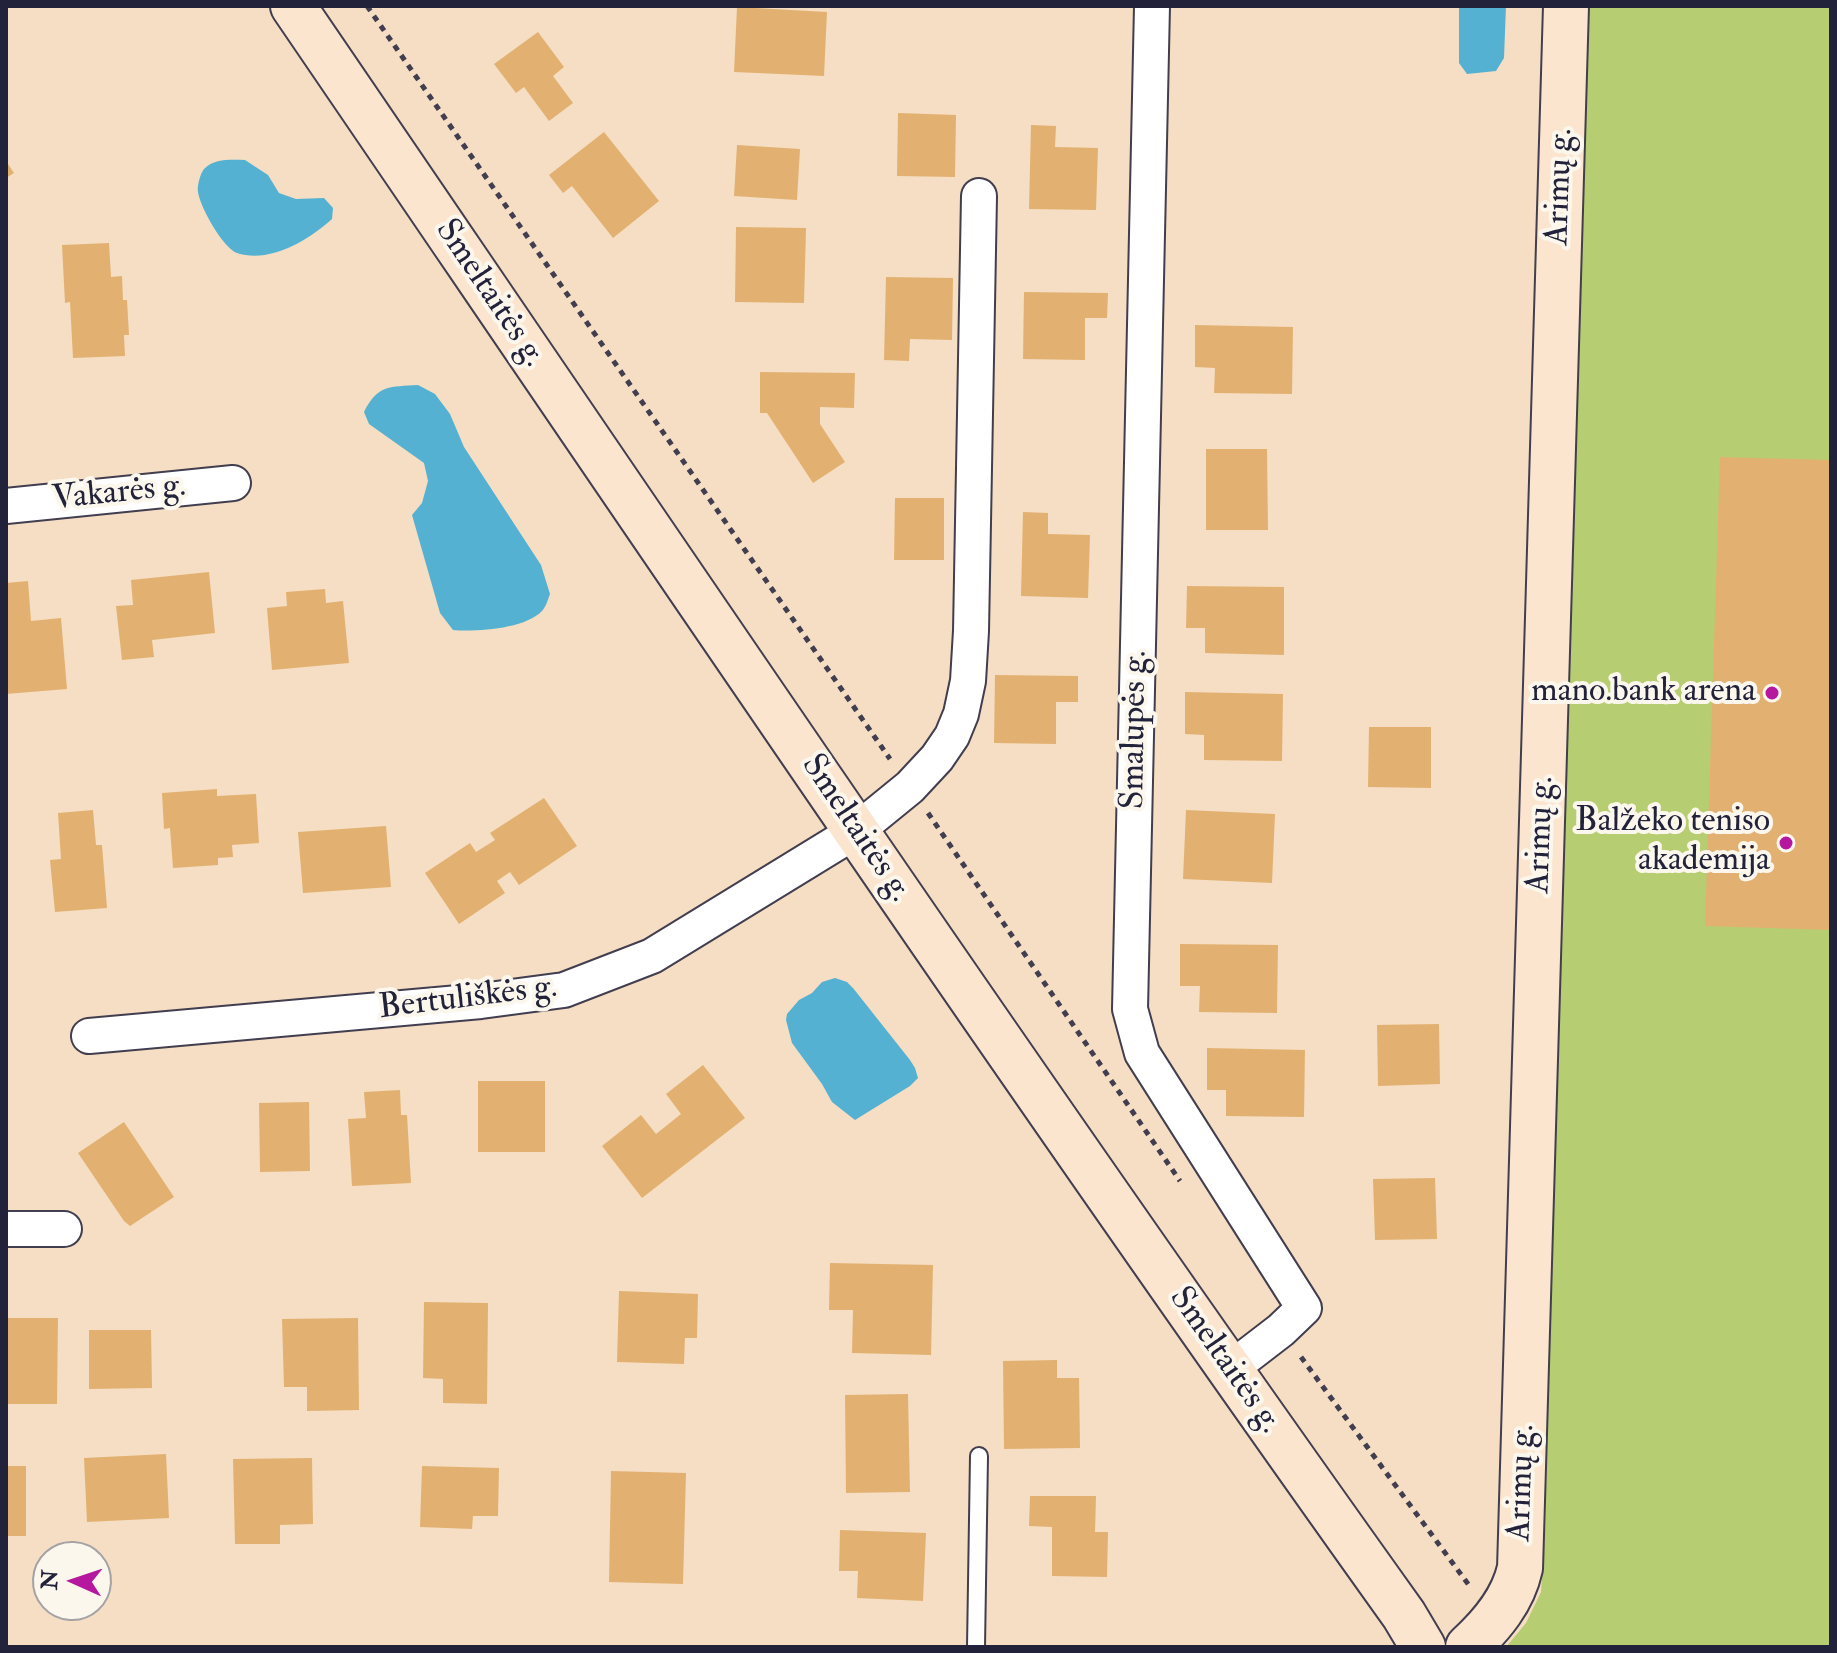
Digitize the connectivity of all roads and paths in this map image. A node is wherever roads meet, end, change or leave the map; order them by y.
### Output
1 (293, 6) edge
2 (367, 6) edge
3 (1152, 6) edge
4 (1566, 6) edge
5 (979, 196) dead end
6 (233, 483) dead end
7 (6, 506) edge
8 (910, 787) junction
9 (856, 831) junction
10 (89, 1036) dead end
11 (1184, 1188) dead end
12 (6, 1229) edge
13 (64, 1229) dead end
14 (1281, 1330) junction
15 (1229, 1370) junction
16 (979, 1456) dead end
17 (1481, 1633) edge
18 (976, 1647) edge
19 (1423, 1647) edge

1 - 9 main road, Smeltaitės g.
2 - 8 path
3 - 14 street, Smalupės g.
4 - 17 main road, Arimų g.
5 - 8 street
6 - 7 street, Vakarės g.
8 - 9 street
8 - 11 path
9 - 10 street, Bertuliškės g.
9 - 15 main road, Smeltaitės g.
12 - 13 street
14 - 15 street, Smalupės g.
14 - 17 path
15 - 19 main road, Smeltaitės g.
16 - 18 lane

